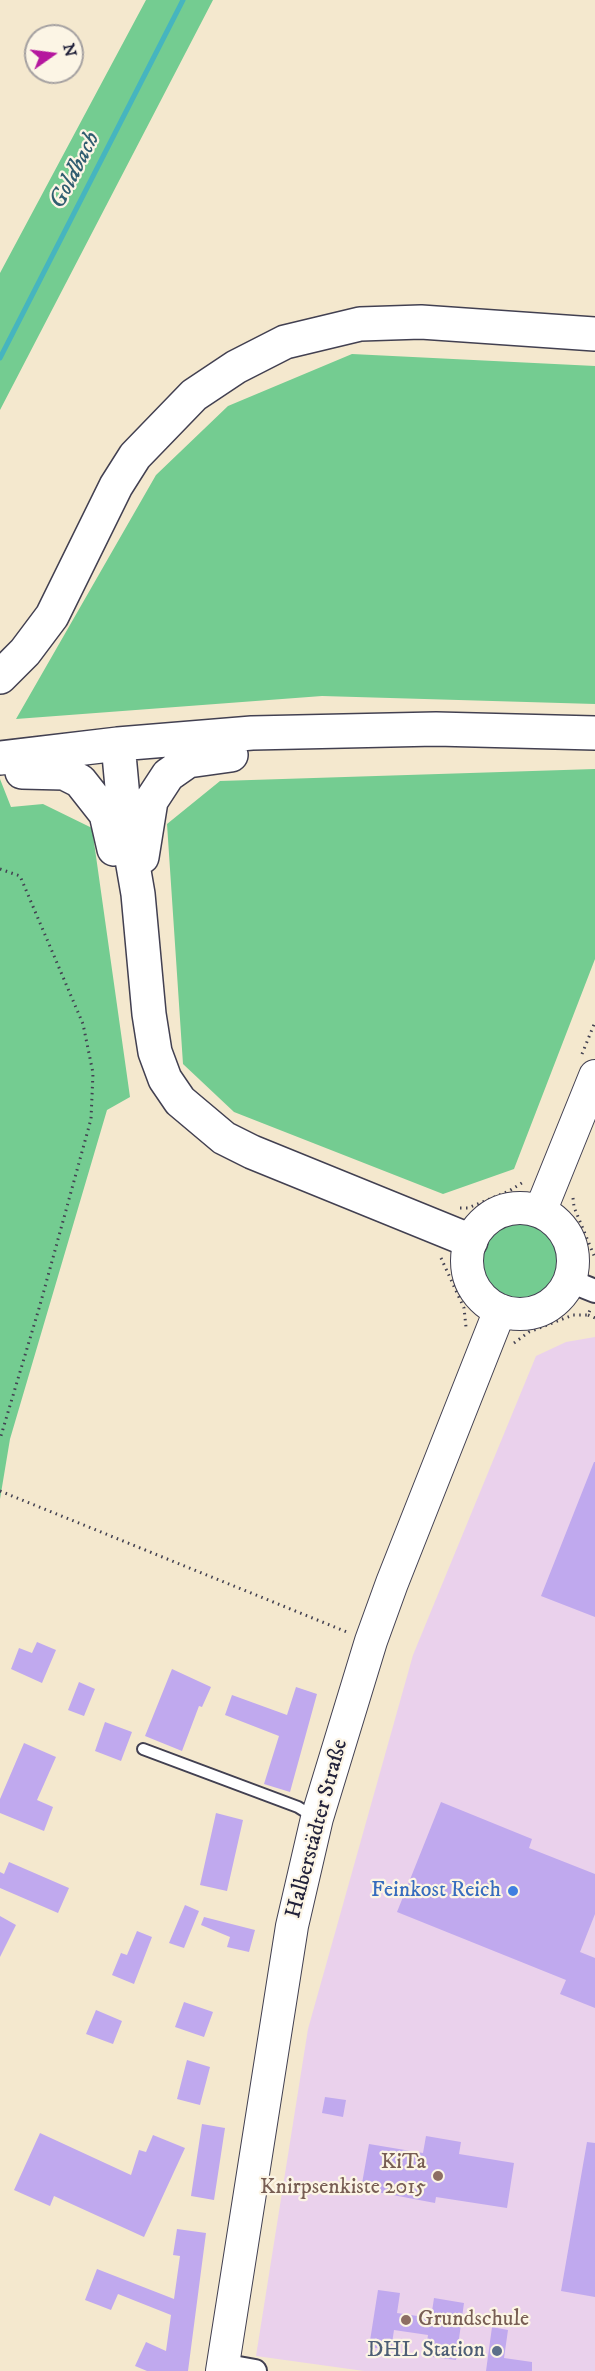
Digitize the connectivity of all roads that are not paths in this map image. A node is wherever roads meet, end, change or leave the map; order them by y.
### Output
1 (595, 334) edge
2 (0, 677) edge
3 (595, 733) edge
4 (252, 734) junction
5 (118, 744) junction
6 (0, 758) edge
7 (138, 894) junction
8 (595, 1076) edge
9 (540, 1212) junction
10 (471, 1241) junction
11 (586, 1292) edge
12 (500, 1310) junction
13 (143, 1749) dead end
14 (317, 1818) junction
15 (222, 2368) edge
16 (255, 2371) edge

1 - 2 main road
3 - 4 main road
4 - 5 main road
4 - 7 main road
5 - 6 main road
5 - 7 main road
6 - 7 main road
7 - 10 main road
8 - 9 main road
9 - 10 main road
9 - 11 main road
10 - 12 main road
11 - 12 main road
12 - 14 main road, Halberstädter Straße
13 - 14 lane
14 - 15 main road, Halberstädter Straße
15 - 16 street

